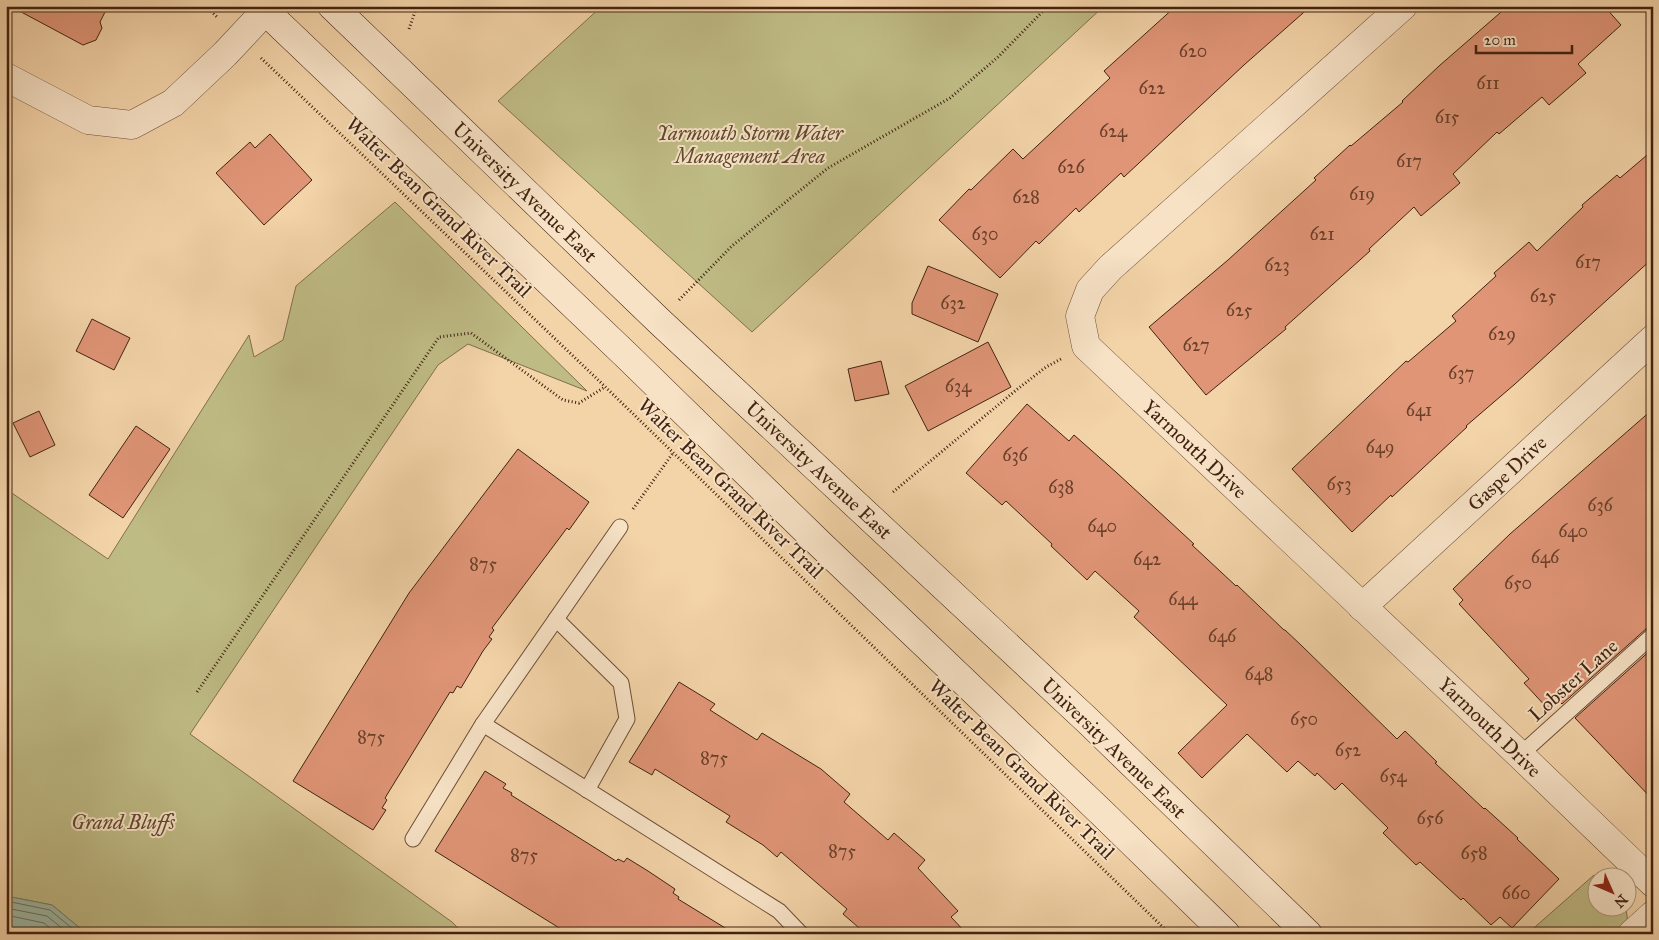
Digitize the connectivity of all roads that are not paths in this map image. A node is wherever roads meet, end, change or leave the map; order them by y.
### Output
1 (332, 6) edge
2 (1403, 6) edge
3 (265, 8) edge
4 (6, 77) edge
5 (1653, 339) edge
6 (620, 527) road end
7 (1362, 607) junction
8 (556, 619) junction
9 (1653, 635) edge
10 (483, 724) junction
11 (1520, 755) junction
12 (586, 790) junction
13 (413, 839) dead end
14 (1653, 883) edge
15 (1653, 915) edge
16 (801, 934) edge
17 (1226, 934) edge
18 (1308, 934) edge
19 (1632, 934) edge

1 - 18 main road, University Avenue East
2 - 7 main road, Yarmouth Drive
3 - 4 main road
3 - 17 main road
5 - 7 main road, Gaspe Drive
6 - 8 lane
7 - 11 main road, Yarmouth Drive
8 - 10 lane
8 - 12 lane
9 - 11 lane, Lobster Lane
10 - 12 lane
10 - 13 lane
11 - 14 main road, Yarmouth Drive
12 - 16 lane
15 - 19 main road

